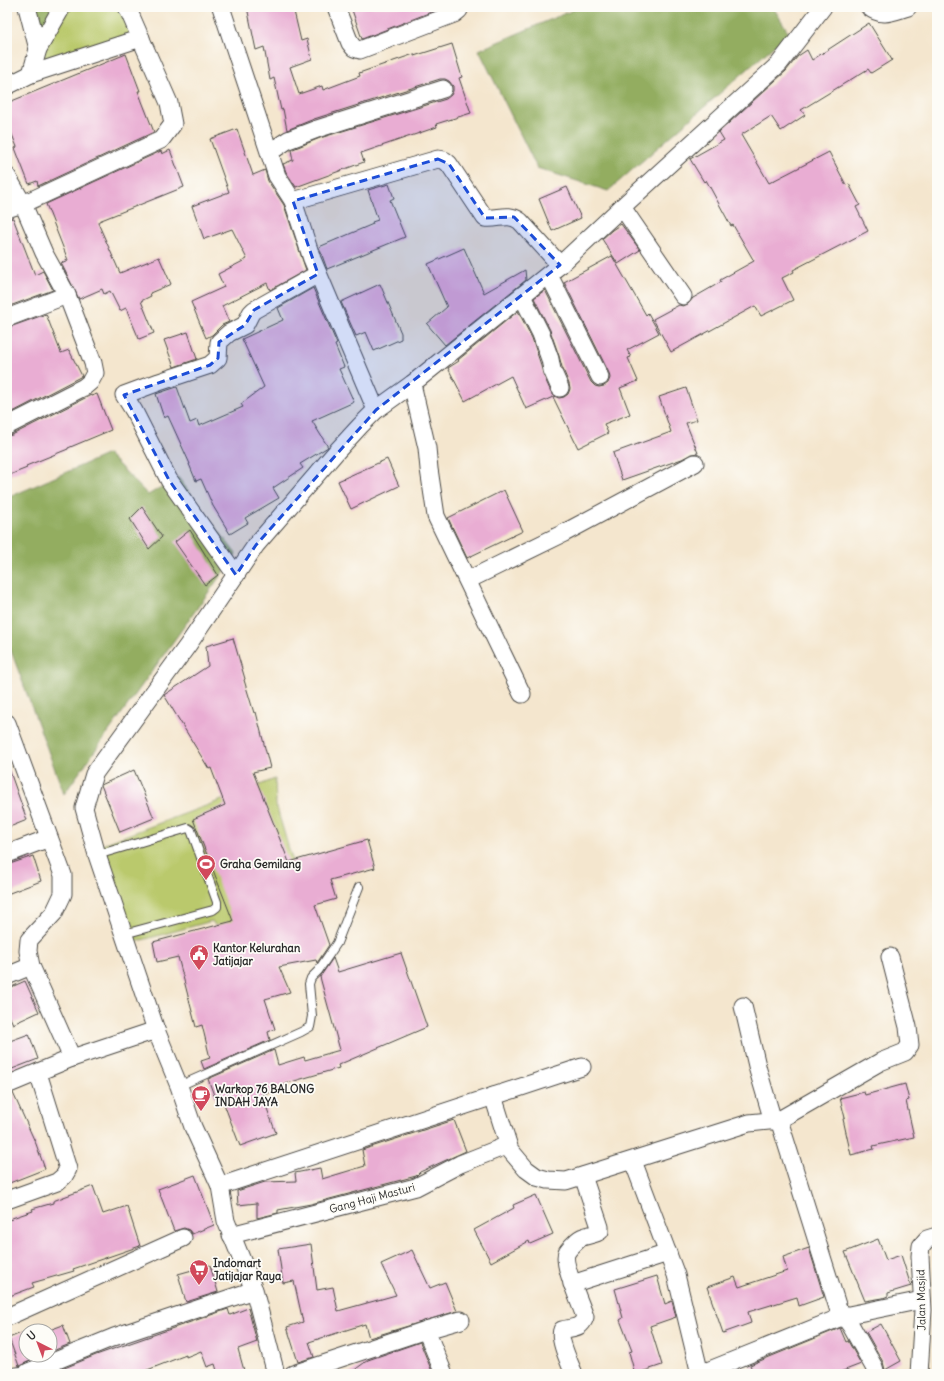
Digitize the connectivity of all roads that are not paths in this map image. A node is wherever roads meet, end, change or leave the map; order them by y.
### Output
1 (26, 7) edge
2 (62, 7) edge
3 (127, 7) edge
4 (221, 7) edge
5 (336, 7) edge
6 (460, 7) edge
7 (823, 7) edge
8 (869, 7) edge
9 (908, 7) edge
10 (141, 38) junction
11 (38, 49) junction
12 (30, 74) junction
13 (7, 86) edge
14 (443, 89) dead end
15 (270, 152) junction
16 (7, 176) edge
17 (293, 201) junction
18 (23, 204) junction
19 (622, 207) junction
20 (7, 209) edge
21 (554, 270) junction
22 (318, 274) junction
23 (66, 295) junction
24 (522, 296) junction
25 (683, 296) dead end
26 (7, 318) edge
27 (600, 377) dead end
28 (412, 384) junction
29 (560, 388) dead end
30 (376, 410) junction
31 (7, 426) edge
32 (695, 463) dead end
33 (236, 575) junction
34 (468, 580) junction
35 (522, 694) dead end
36 (8, 731) edge
37 (49, 838) junction
38 (7, 854) edge
39 (97, 855) junction
40 (359, 888) dead end
41 (124, 934) junction
42 (890, 957) dead end
43 (32, 966) junction
44 (7, 976) edge
45 (743, 1006) dead end
46 (156, 1030) junction
47 (72, 1058) junction
48 (582, 1067) dead end
49 (38, 1073) junction
50 (7, 1085) edge
51 (179, 1086) junction
52 (493, 1096) junction
53 (776, 1120) junction
54 (508, 1145) junction
55 (633, 1161) junction
56 (583, 1176) junction
57 (220, 1186) junction
58 (7, 1200) edge
59 (231, 1235) junction
60 (937, 1236) edge
61 (182, 1238) dead end
62 (668, 1253) junction
63 (572, 1284) junction
64 (254, 1290) junction
65 (922, 1300) junction
66 (844, 1316) junction
67 (7, 1317) edge
68 (461, 1320) dead end
69 (426, 1330) junction
70 (30, 1371) joint
71 (7, 1374) edge
72 (276, 1374) edge
73 (292, 1374) edge
74 (444, 1374) edge
75 (574, 1374) edge
76 (700, 1374) edge
77 (876, 1374) edge
78 (920, 1374) edge

1 - 11 street
2 - 11 street
3 - 10 street
4 - 15 street
5 - 6 street
7 - 19 street
8 - 9 street
10 - 12 street
10 - 18 street
11 - 12 street
12 - 13 street
14 - 15 street
15 - 17 street
16 - 18 street
17 - 21 street
17 - 22 street
18 - 20 street
18 - 23 street
19 - 21 street
19 - 25 street
21 - 24 street
21 - 27 street
22 - 30 street
22 - 33 street
23 - 26 street
23 - 31 street
24 - 28 street
24 - 29 street
28 - 30 street
28 - 34 street
30 - 33 street
32 - 34 street
33 - 39 street
34 - 35 street
36 - 37 street
37 - 38 street
37 - 43 street
39 - 41 street
39 - 41 lane
40 - 51 lane
41 - 46 street
42 - 53 street
43 - 44 street
43 - 47 street
45 - 53 street
46 - 47 street
46 - 51 street
47 - 49 street
48 - 52 street
49 - 50 street
49 - 58 street
51 - 57 street
52 - 54 street
52 - 57 street
53 - 55 street
53 - 66 street
54 - 56 street
54 - 59 street, Gang Haji Masturi
55 - 56 street
55 - 62 street
56 - 63 street
57 - 59 street
59 - 64 street
60 - 65 street, Jalan Masjid
61 - 67 street
62 - 63 street
62 - 76 street
63 - 75 street
64 - 70 street
64 - 72 street
65 - 66 street
65 - 78 street, Jalan Masjid
66 - 76 street
66 - 77 street
68 - 69 street
69 - 73 street
69 - 74 street
70 - 71 lane

